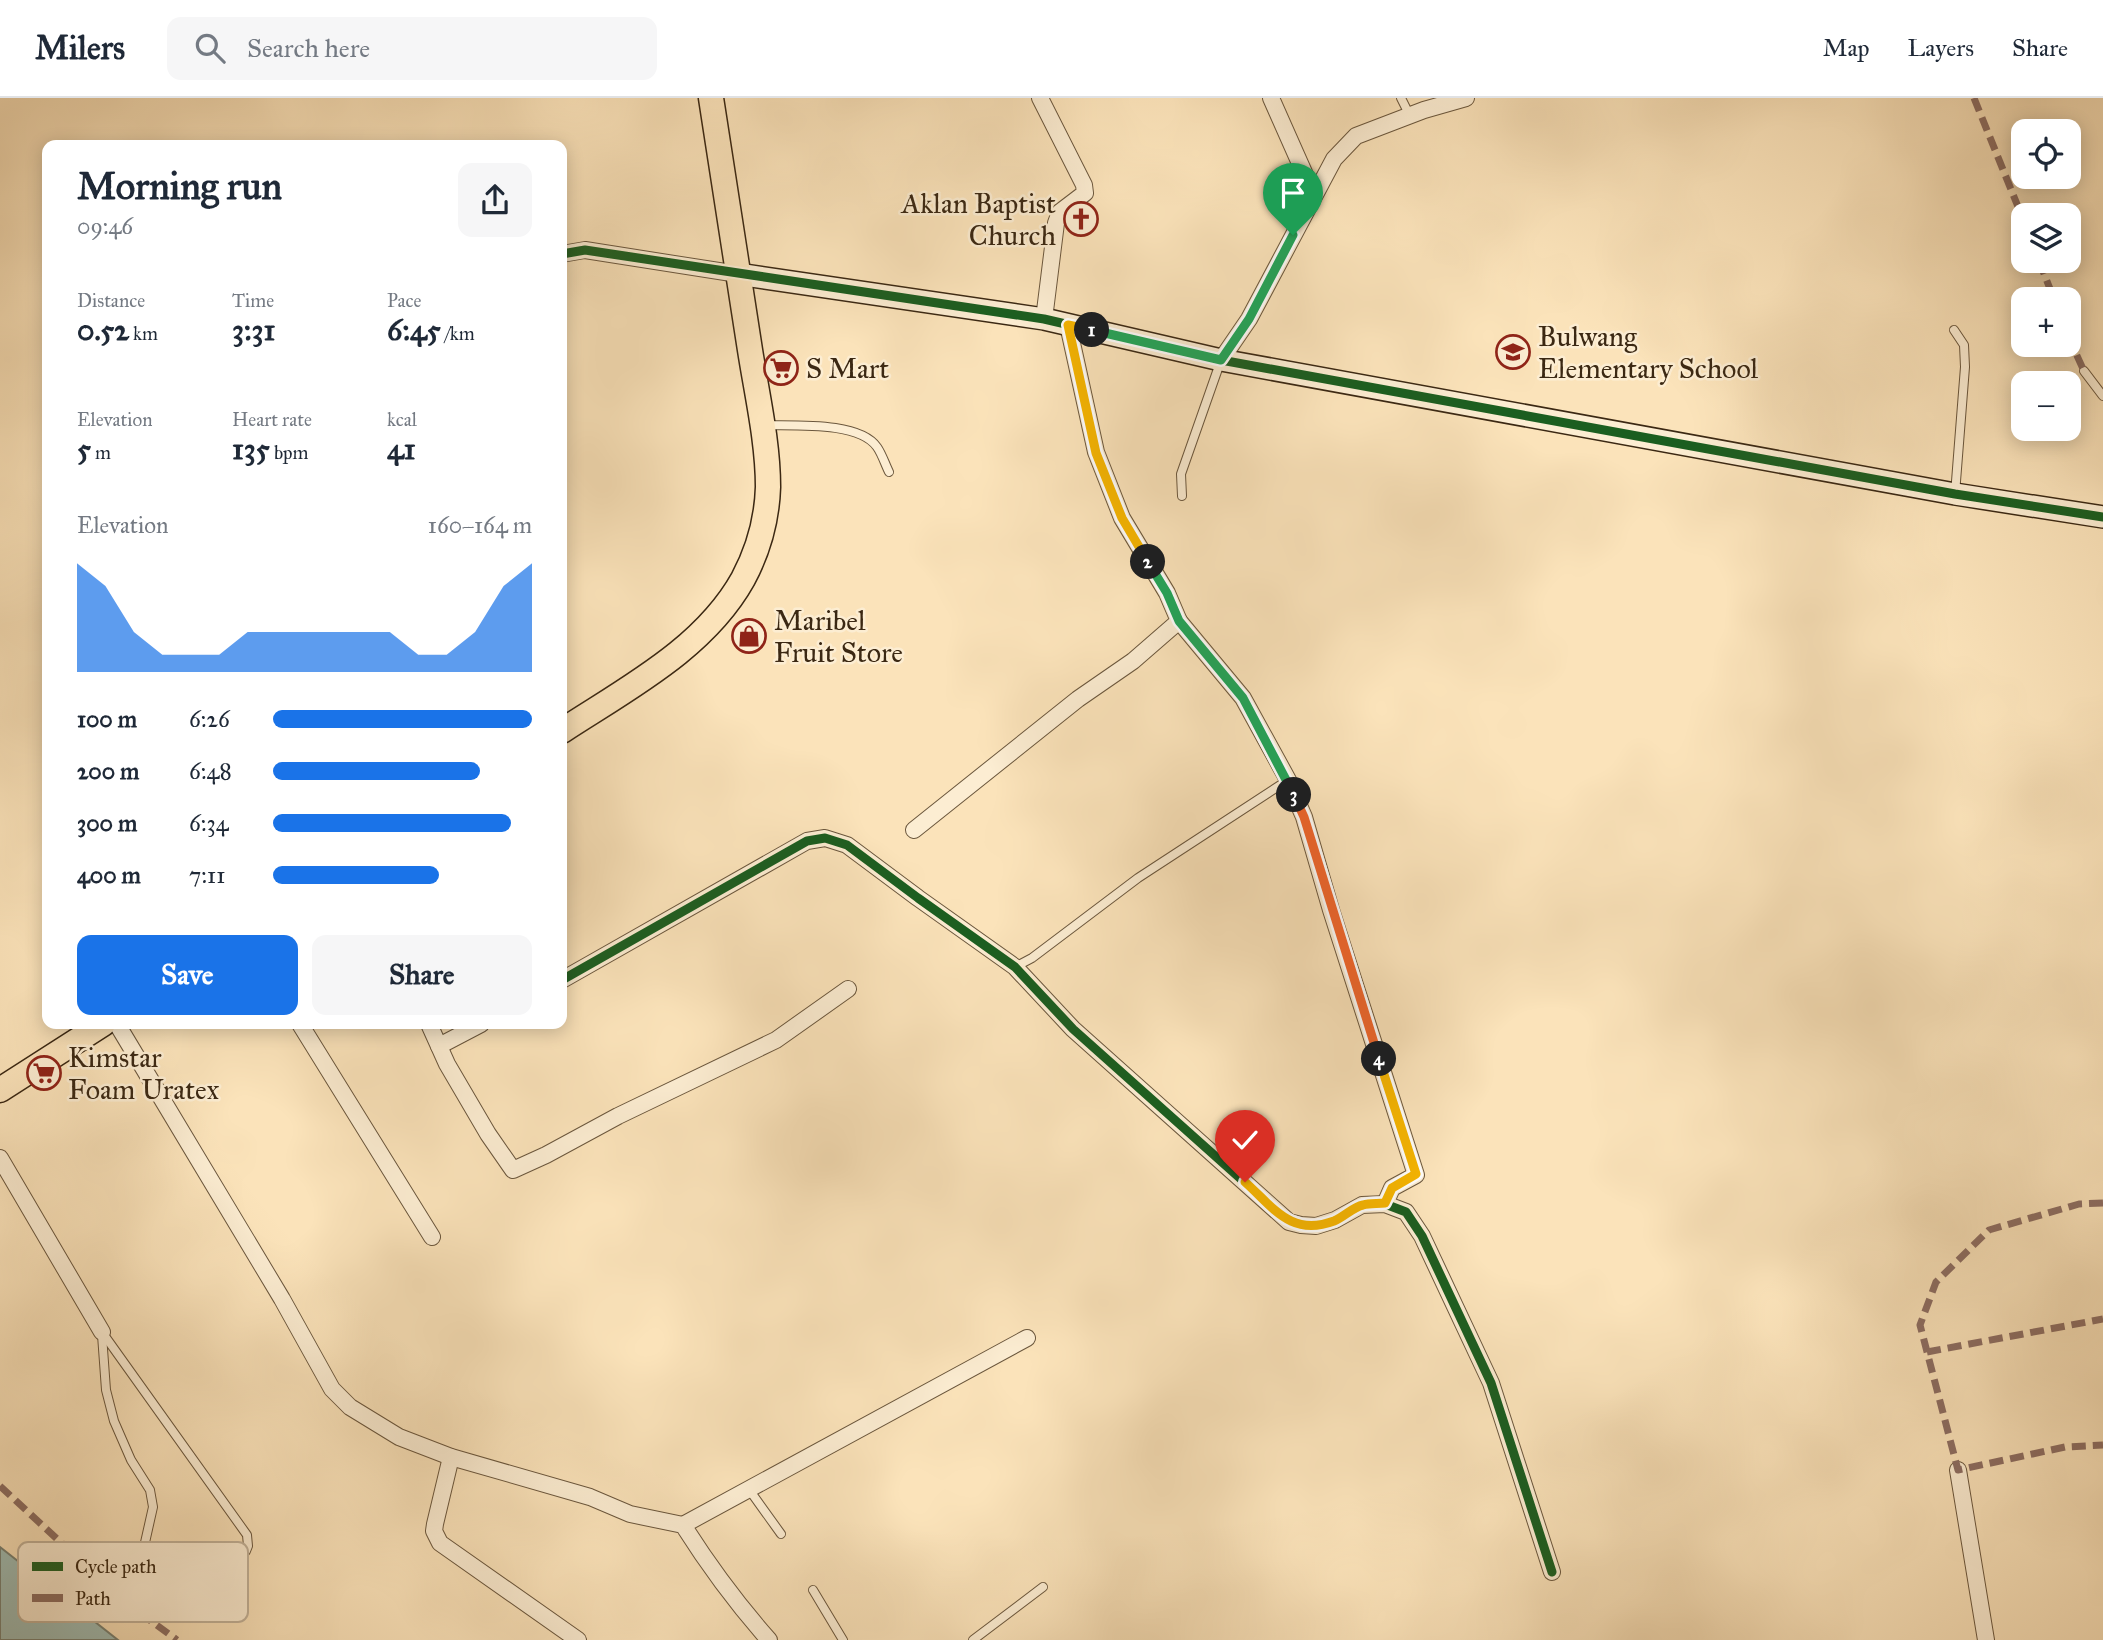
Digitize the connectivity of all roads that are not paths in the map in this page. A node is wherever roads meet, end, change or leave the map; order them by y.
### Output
1 (711, 98) edge
2 (1040, 98) edge
3 (1271, 98) edge
4 (1401, 98) edge
5 (1466, 98) edge
6 (1410, 116) junction
7 (1314, 195) junction
8 (567, 253) edge
9 (738, 274) junction
10 (1044, 319) junction
11 (1068, 325) junction
12 (1954, 330) dead end
13 (1221, 360) junction
14 (2084, 371) dead end
15 (2103, 396) edge
16 (761, 425) junction
17 (889, 472) dead end
18 (1955, 494) junction
19 (1181, 496) dead end
20 (2103, 517) edge
21 (1179, 621) junction
22 (567, 728) edge
23 (1288, 780) junction
24 (914, 830) dead end
25 (1015, 967) junction
26 (567, 977) edge
27 (848, 989) dead end
28 (95, 1029) edge
29 (120, 1029) edge
30 (303, 1029) edge
31 (431, 1029) edge
32 (471, 1029) edge
33 (439, 1046) junction
34 (0, 1090) edge
35 (0, 1158) edge
36 (1385, 1203) junction
37 (432, 1237) dead end
38 (102, 1332) junction
39 (1027, 1338) dead end
40 (451, 1457) junction
41 (1958, 1470) dead end
42 (748, 1488) junction
43 (683, 1525) junction
44 (781, 1534) dead end
45 (145, 1542) edge
46 (248, 1542) edge
47 (1552, 1572) dead end
48 (1043, 1587) dead end
49 (813, 1590) dead end
50 (578, 1640) edge
51 (769, 1640) edge
52 (843, 1640) edge
53 (974, 1640) edge
54 (1986, 1640) edge

1 - 9 main road
2 - 10 street
3 - 7 street
4 - 6 lane
5 - 6 street
6 - 7 street
7 - 13 street
8 - 9 street
9 - 10 street
9 - 16 main road
10 - 11 street
11 - 13 street
11 - 21 street
12 - 18 lane
13 - 18 street
13 - 19 lane
14 - 15 lane
16 - 17 lane
16 - 22 main road
18 - 20 street
21 - 23 street
21 - 24 street
23 - 25 lane
23 - 36 street
25 - 26 street
25 - 36 street
27 - 33 street
28 - 34 main road
29 - 40 street
30 - 37 street
31 - 33 street
32 - 33 street
35 - 38 street
36 - 47 street
38 - 45 lane
38 - 46 lane
39 - 42 street
40 - 43 street
40 - 50 street
41 - 54 street
42 - 43 street
42 - 44 lane
43 - 51 street
48 - 53 lane
49 - 52 lane

